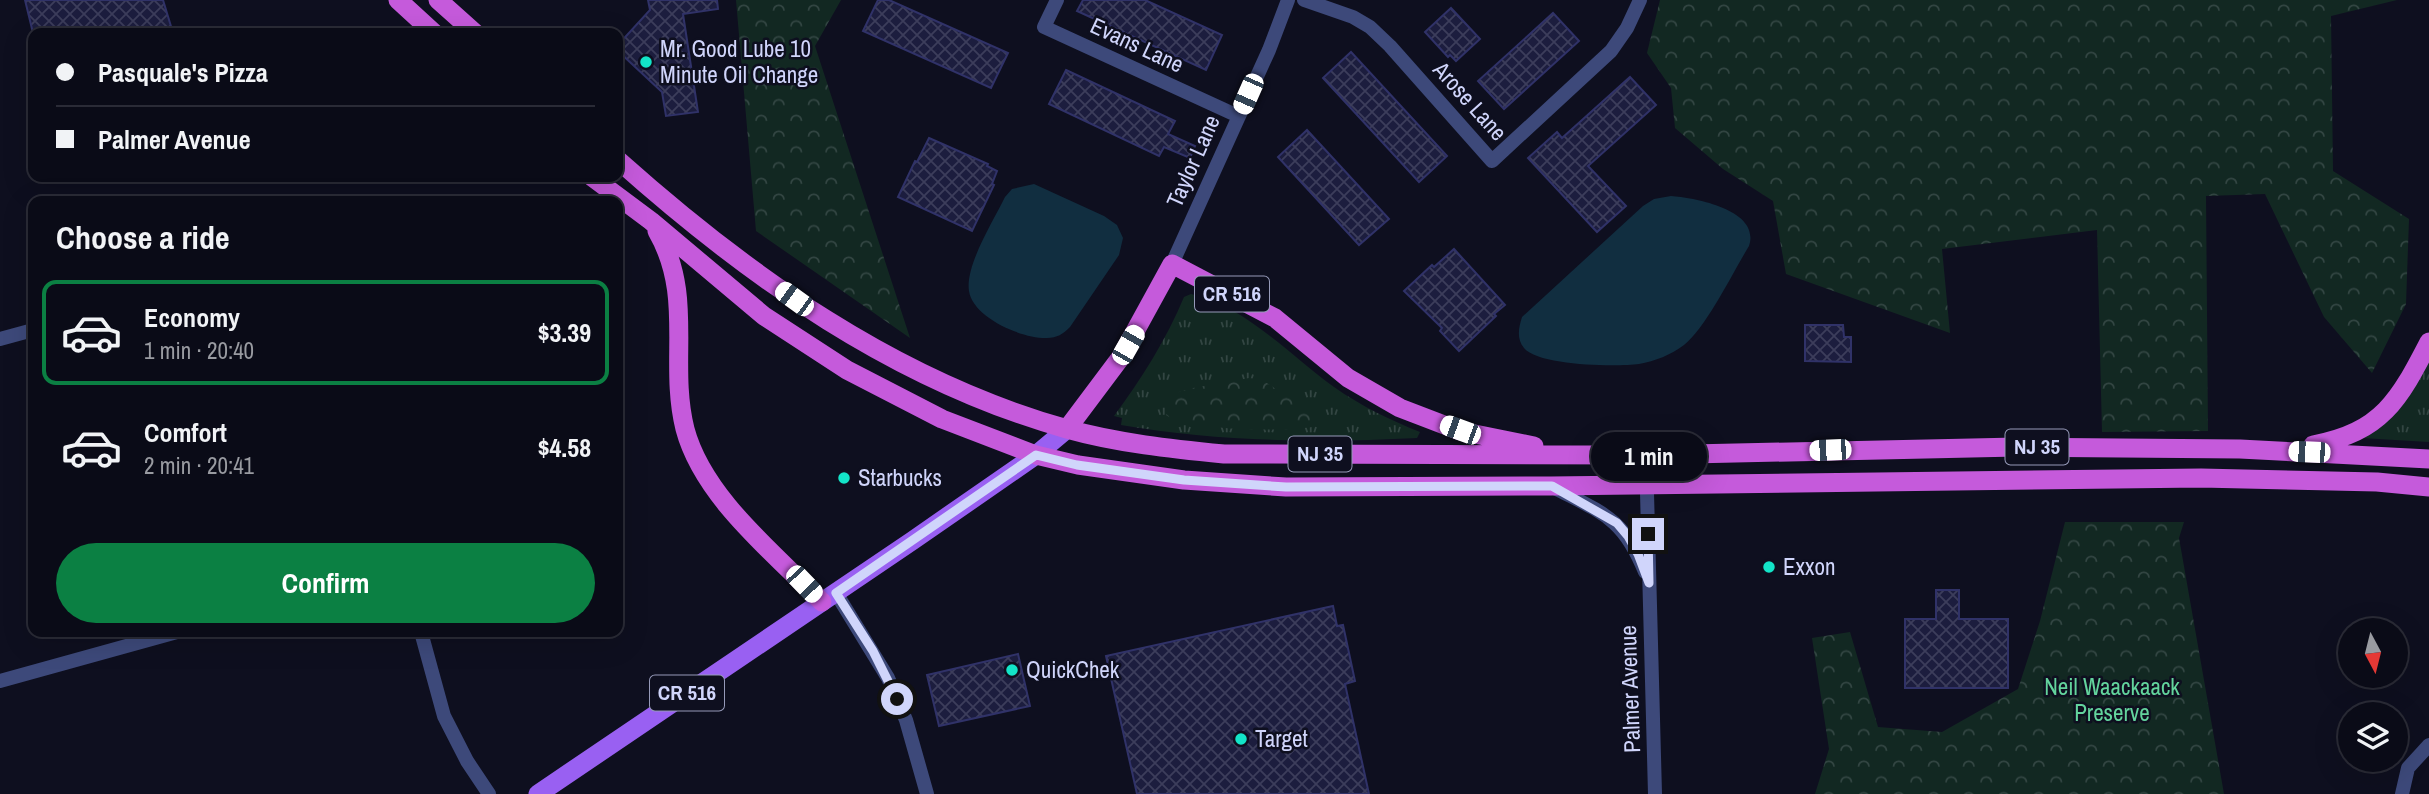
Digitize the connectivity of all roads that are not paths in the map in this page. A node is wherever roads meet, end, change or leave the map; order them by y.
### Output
1 (398, 0) edge
2 (438, 0) edge
3 (1057, 0) edge
4 (1288, 0) edge
5 (1304, 0) edge
6 (1640, 0) edge
7 (429, 28) edge
8 (469, 28) edge
9 (1238, 116) junction
10 (623, 164) edge
11 (599, 182) edge
12 (617, 196) edge
13 (623, 200) edge
14 (651, 221) junction
15 (1171, 264) junction
16 (28, 331) edge
17 (0, 339) edge
18 (2429, 342) edge
19 (1067, 429) junction
20 (2284, 451) junction
21 (1036, 455) junction
22 (1576, 455) junction
23 (1646, 456) junction
24 (2429, 459) edge
25 (1647, 485) junction
26 (1552, 486) junction
27 (2429, 487) edge
28 (1649, 583) junction
29 (829, 597) junction
30 (159, 637) edge
31 (422, 637) edge
32 (0, 681) edge
33 (2429, 745) edge
34 (550, 790) edge
35 (489, 794) edge
36 (927, 794) edge
37 (1655, 794) edge
38 (2402, 794) edge

1 - 7 highway
2 - 8 highway
3 - 9 street, Evans Lane
4 - 9 street, Taylor Lane
5 - 6 street, Arose Lane
9 - 15 street, Taylor Lane
10 - 19 highway, NJ 35
11 - 12 highway, NJ 35
13 - 14 highway, NJ 35
14 - 21 highway, NJ 35
14 - 29 highway
15 - 19 highway, CR 516
15 - 22 highway, CR 516
16 - 17 street
18 - 20 highway
19 - 21 main road, CR 516
19 - 22 highway, NJ 35
20 - 23 highway, NJ 35
20 - 24 highway, NJ 35
21 - 26 highway, NJ 35
21 - 29 main road, CR 516
22 - 23 highway, NJ 35
23 - 25 street, Palmer Avenue
25 - 26 highway, NJ 35
25 - 27 highway, NJ 35
25 - 28 street, Palmer Avenue
26 - 28 street, Palmer Avenue
28 - 37 street, Palmer Avenue
29 - 34 main road, CR 516
29 - 36 street
30 - 32 street
31 - 35 street
33 - 38 street

